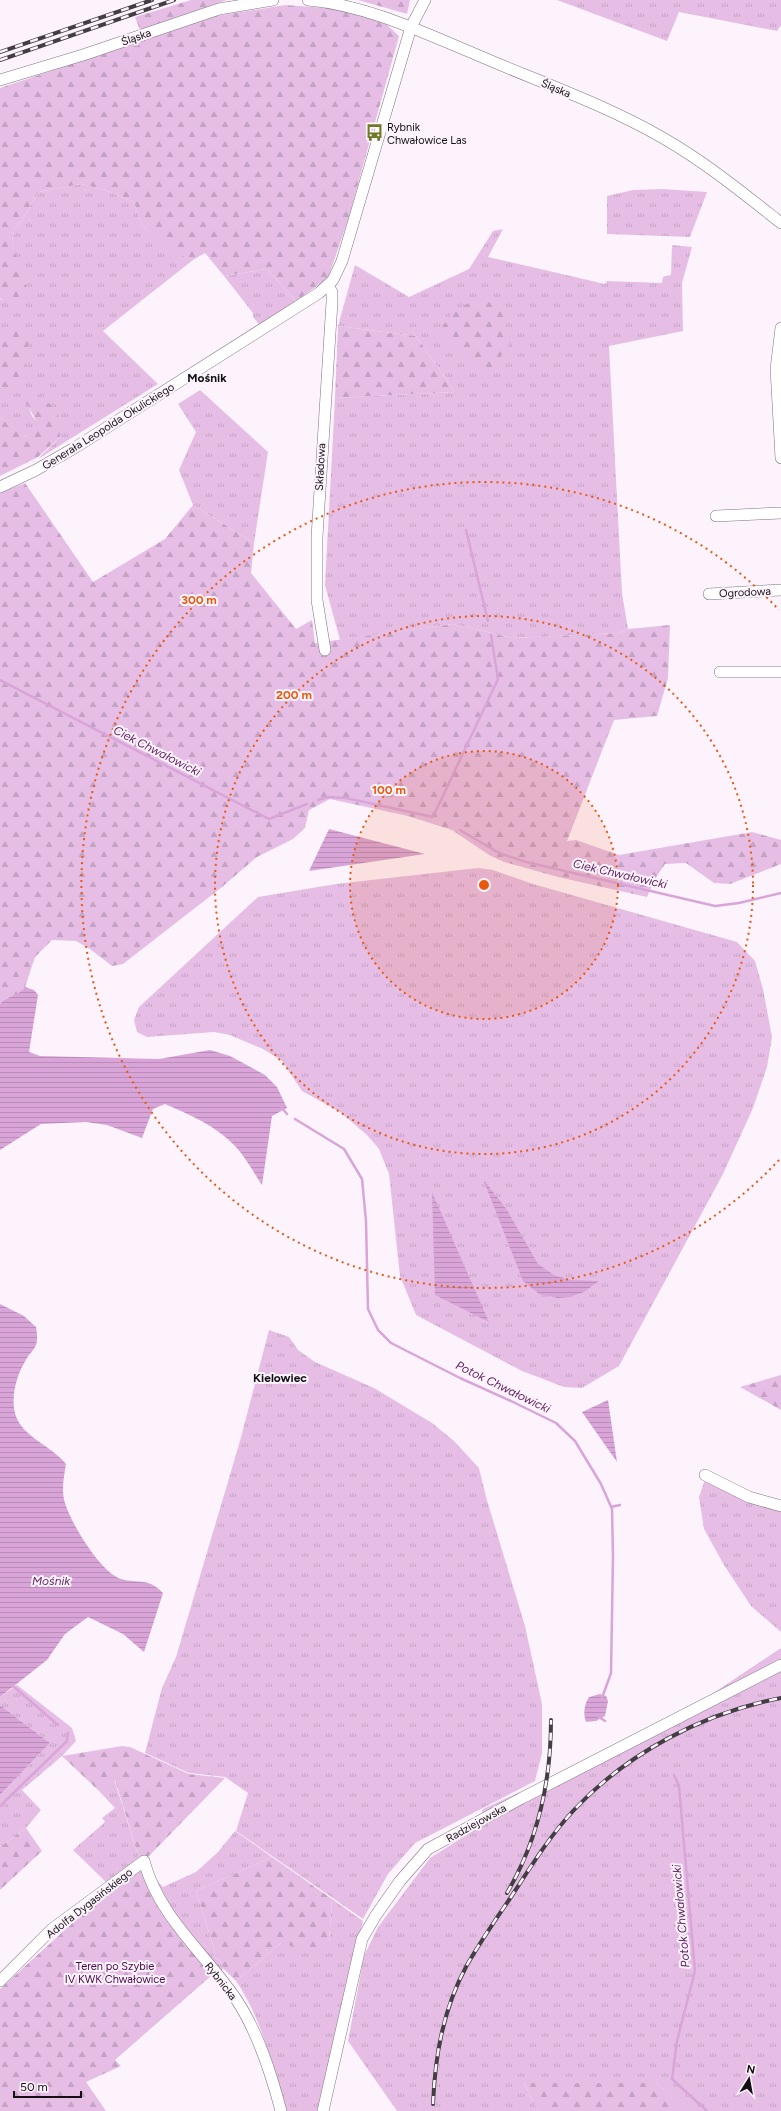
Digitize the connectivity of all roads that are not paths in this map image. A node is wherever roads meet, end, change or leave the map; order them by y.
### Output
1 (273, 0) edge
2 (308, 0) edge
3 (425, 0) edge
4 (411, 27) junction
5 (0, 80) edge
6 (781, 223) edge
7 (328, 286) junction
8 (781, 328) edge
9 (779, 358) edge
10 (780, 444) edge
11 (781, 458) edge
12 (0, 487) edge
13 (781, 513) edge
14 (716, 516) dead end
15 (781, 590) edge
16 (709, 594) dead end
17 (324, 650) dead end
18 (720, 672) dead end
19 (781, 672) edge
20 (705, 1475) dead end
21 (781, 1506) edge
22 (781, 1665) edge
23 (144, 1861) joint
24 (0, 1981) edge
25 (281, 2111) edge
26 (323, 2111) edge

1 - 5 street, Śląska
2 - 4 street, Śląska
3 - 4 street, Generała Leopolda Okulickiego
4 - 6 street, Śląska
4 - 7 street, Generała Leopolda Okulickiego
7 - 12 street, Generała Leopolda Okulickiego
7 - 17 street, Składowa
8 - 9 street
9 - 10 street
10 - 11 street
13 - 14 street
15 - 16 street, Ogrodowa
18 - 19 street
20 - 21 street
22 - 26 street, Radziejowska
23 - 24 street, Adolfa Dygasińskiego
23 - 25 street, Rybnicka

